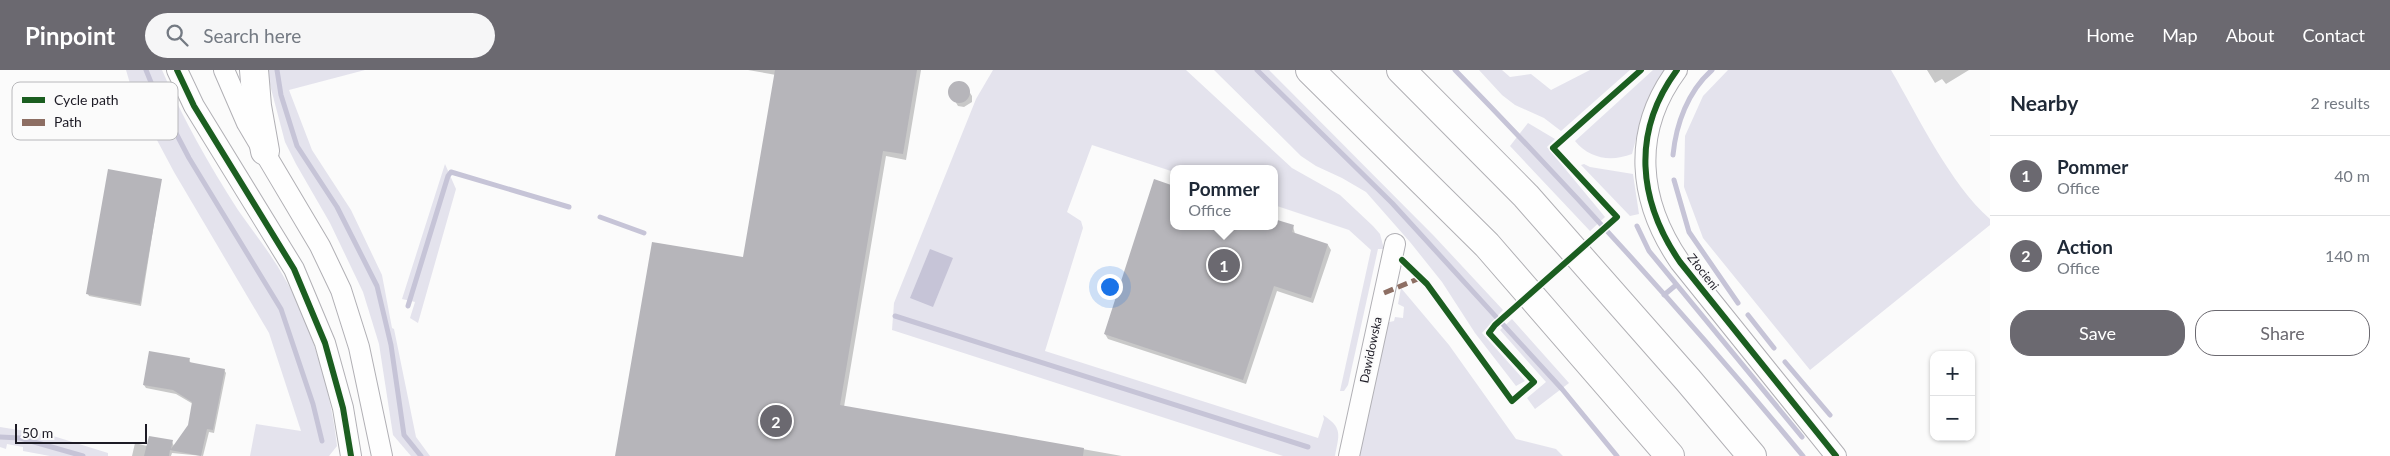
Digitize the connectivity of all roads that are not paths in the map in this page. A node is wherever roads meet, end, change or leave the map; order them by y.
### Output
1 (177, 70) edge
2 (224, 70) edge
3 (254, 70) edge
4 (1310, 70) edge
5 (1401, 70) edge
6 (1676, 70) edge
7 (265, 152) junction
8 (1395, 244) dead end
9 (351, 456) edge
10 (382, 456) edge
11 (1349, 456) edge
12 (1670, 456) edge
13 (1752, 456) edge
14 (1836, 456) edge

1 - 9 street
2 - 7 street
3 - 7 highway
4 - 12 highway
5 - 13 highway
6 - 14 street, Złocieni
7 - 10 street
8 - 11 street, Dawidowska

